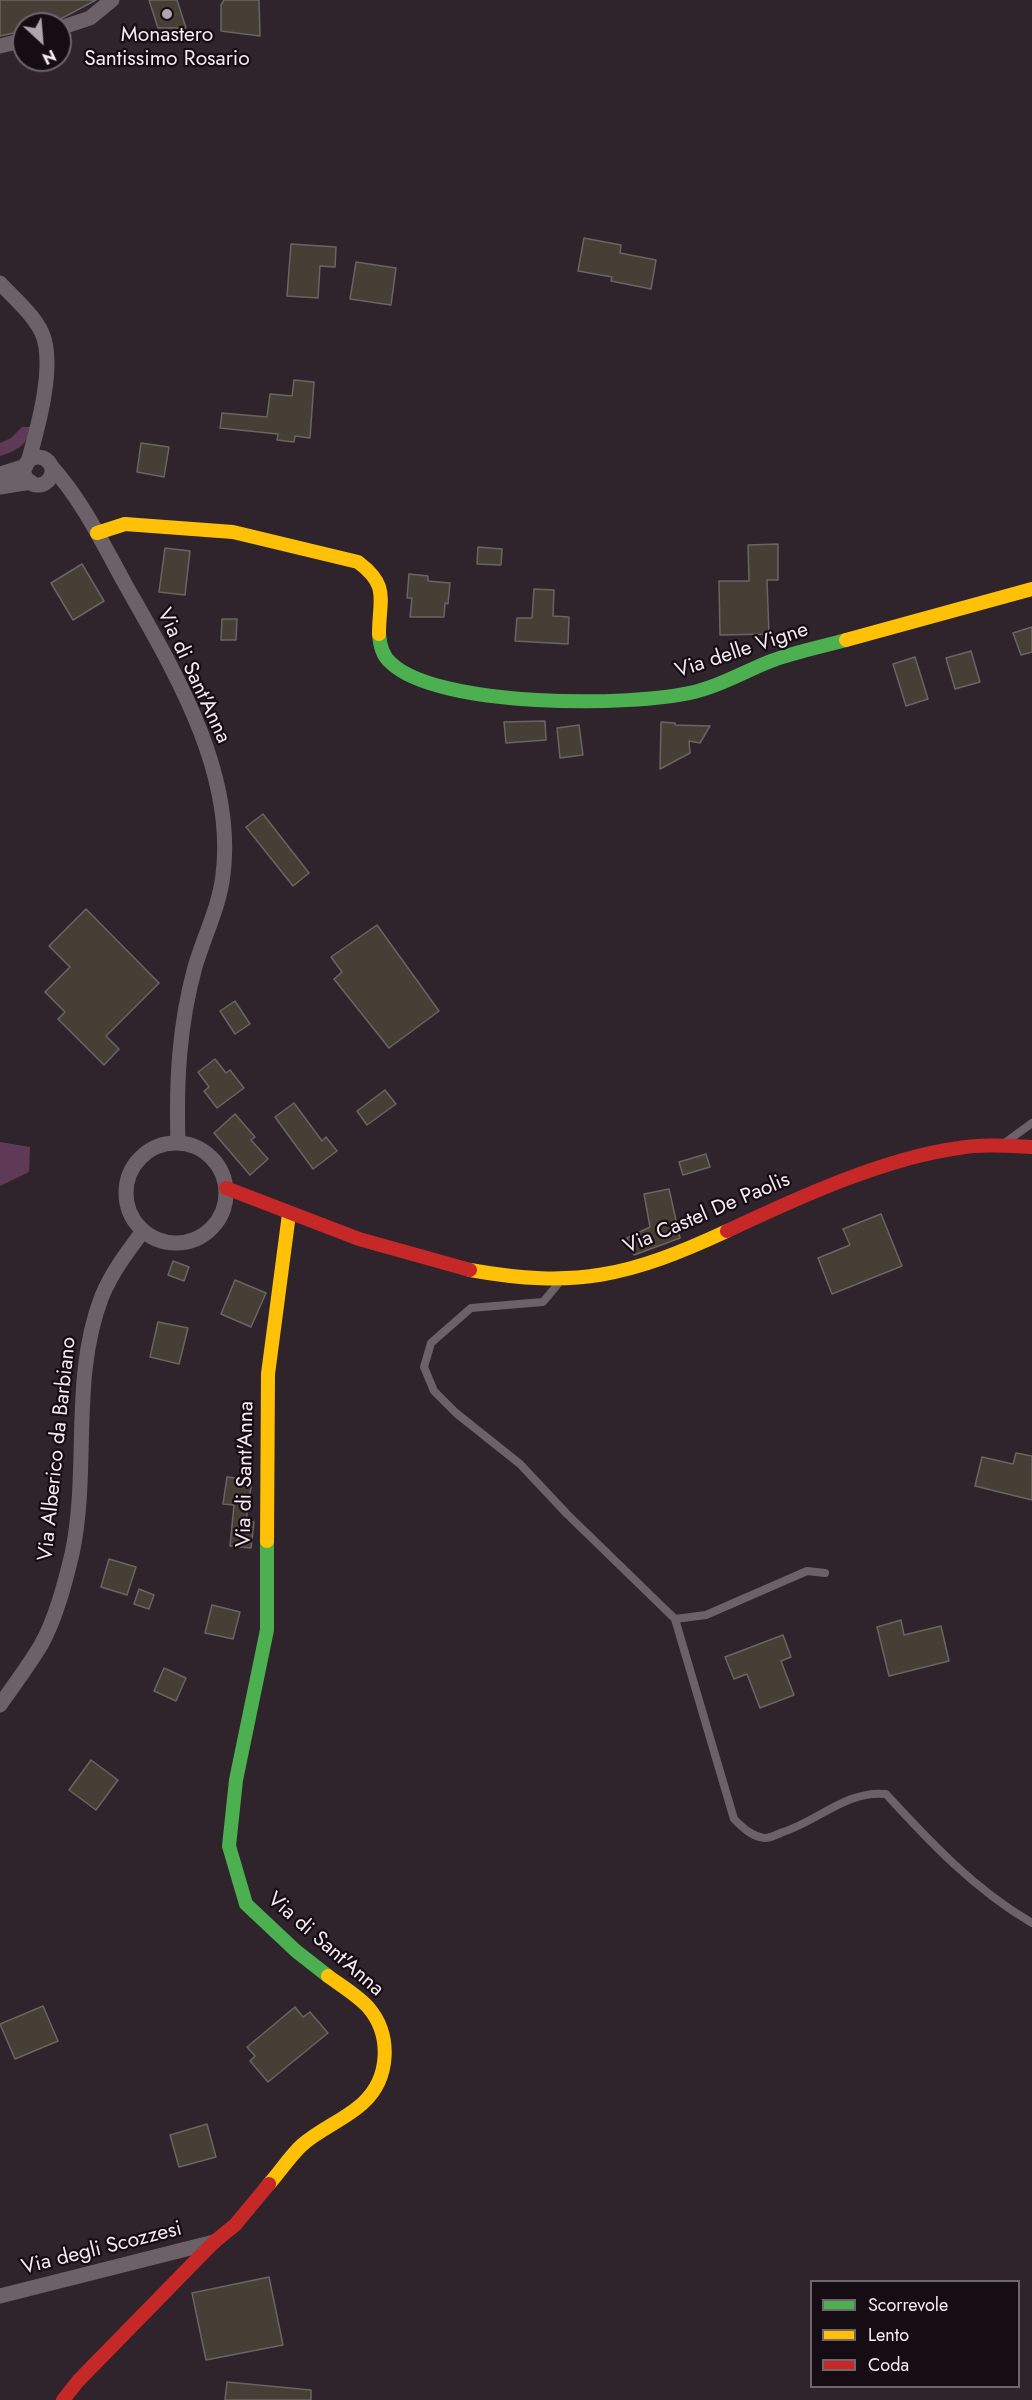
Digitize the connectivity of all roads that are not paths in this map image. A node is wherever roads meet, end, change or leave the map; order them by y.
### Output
1 (112, 0) edge
2 (72, 24) edge
3 (0, 283) edge
4 (40, 421) junction
5 (27, 464) junction
6 (51, 465) junction
7 (0, 474) edge
8 (38, 483) junction
9 (0, 487) edge
10 (71, 489) junction
11 (97, 534) junction
12 (1032, 589) edge
13 (1032, 1123) edge
14 (178, 1143) junction
15 (1003, 1145) junction
16 (1032, 1147) edge
17 (226, 1188) junction
18 (289, 1214) junction
19 (143, 1231) junction
20 (561, 1281) junction
21 (825, 1573) dead end
22 (675, 1619) junction
23 (0, 1705) edge
24 (1032, 1923) edge
25 (214, 2242) junction
26 (0, 2296) edge
27 (63, 2400) edge

1 - 2 street
3 - 4 street, Via di Sant'Anna
4 - 5 street, Via di Sant'Anna
4 - 6 street, Via di Sant'Anna
5 - 6 street
5 - 7 street
5 - 8 street
6 - 8 street
6 - 10 street, Via di Sant'Anna
8 - 9 street
8 - 10 street
10 - 11 street, Via di Sant'Anna
11 - 12 street, Via delle Vigne
11 - 14 street, Via di Sant'Anna
13 - 15 lane
14 - 17 street
14 - 19 street
15 - 16 street, Via Castel De Paolis
15 - 20 street, Via Castel De Paolis
17 - 18 street, Via Castel De Paolis
17 - 19 street
18 - 20 street, Via Castel De Paolis
18 - 25 street, Via di Sant'Anna
19 - 23 street, Via Alberico da Barbiano
20 - 22 lane
21 - 22 lane
22 - 24 lane
25 - 26 street, Via degli Scozzesi
25 - 27 street, Via di Sant'Anna

